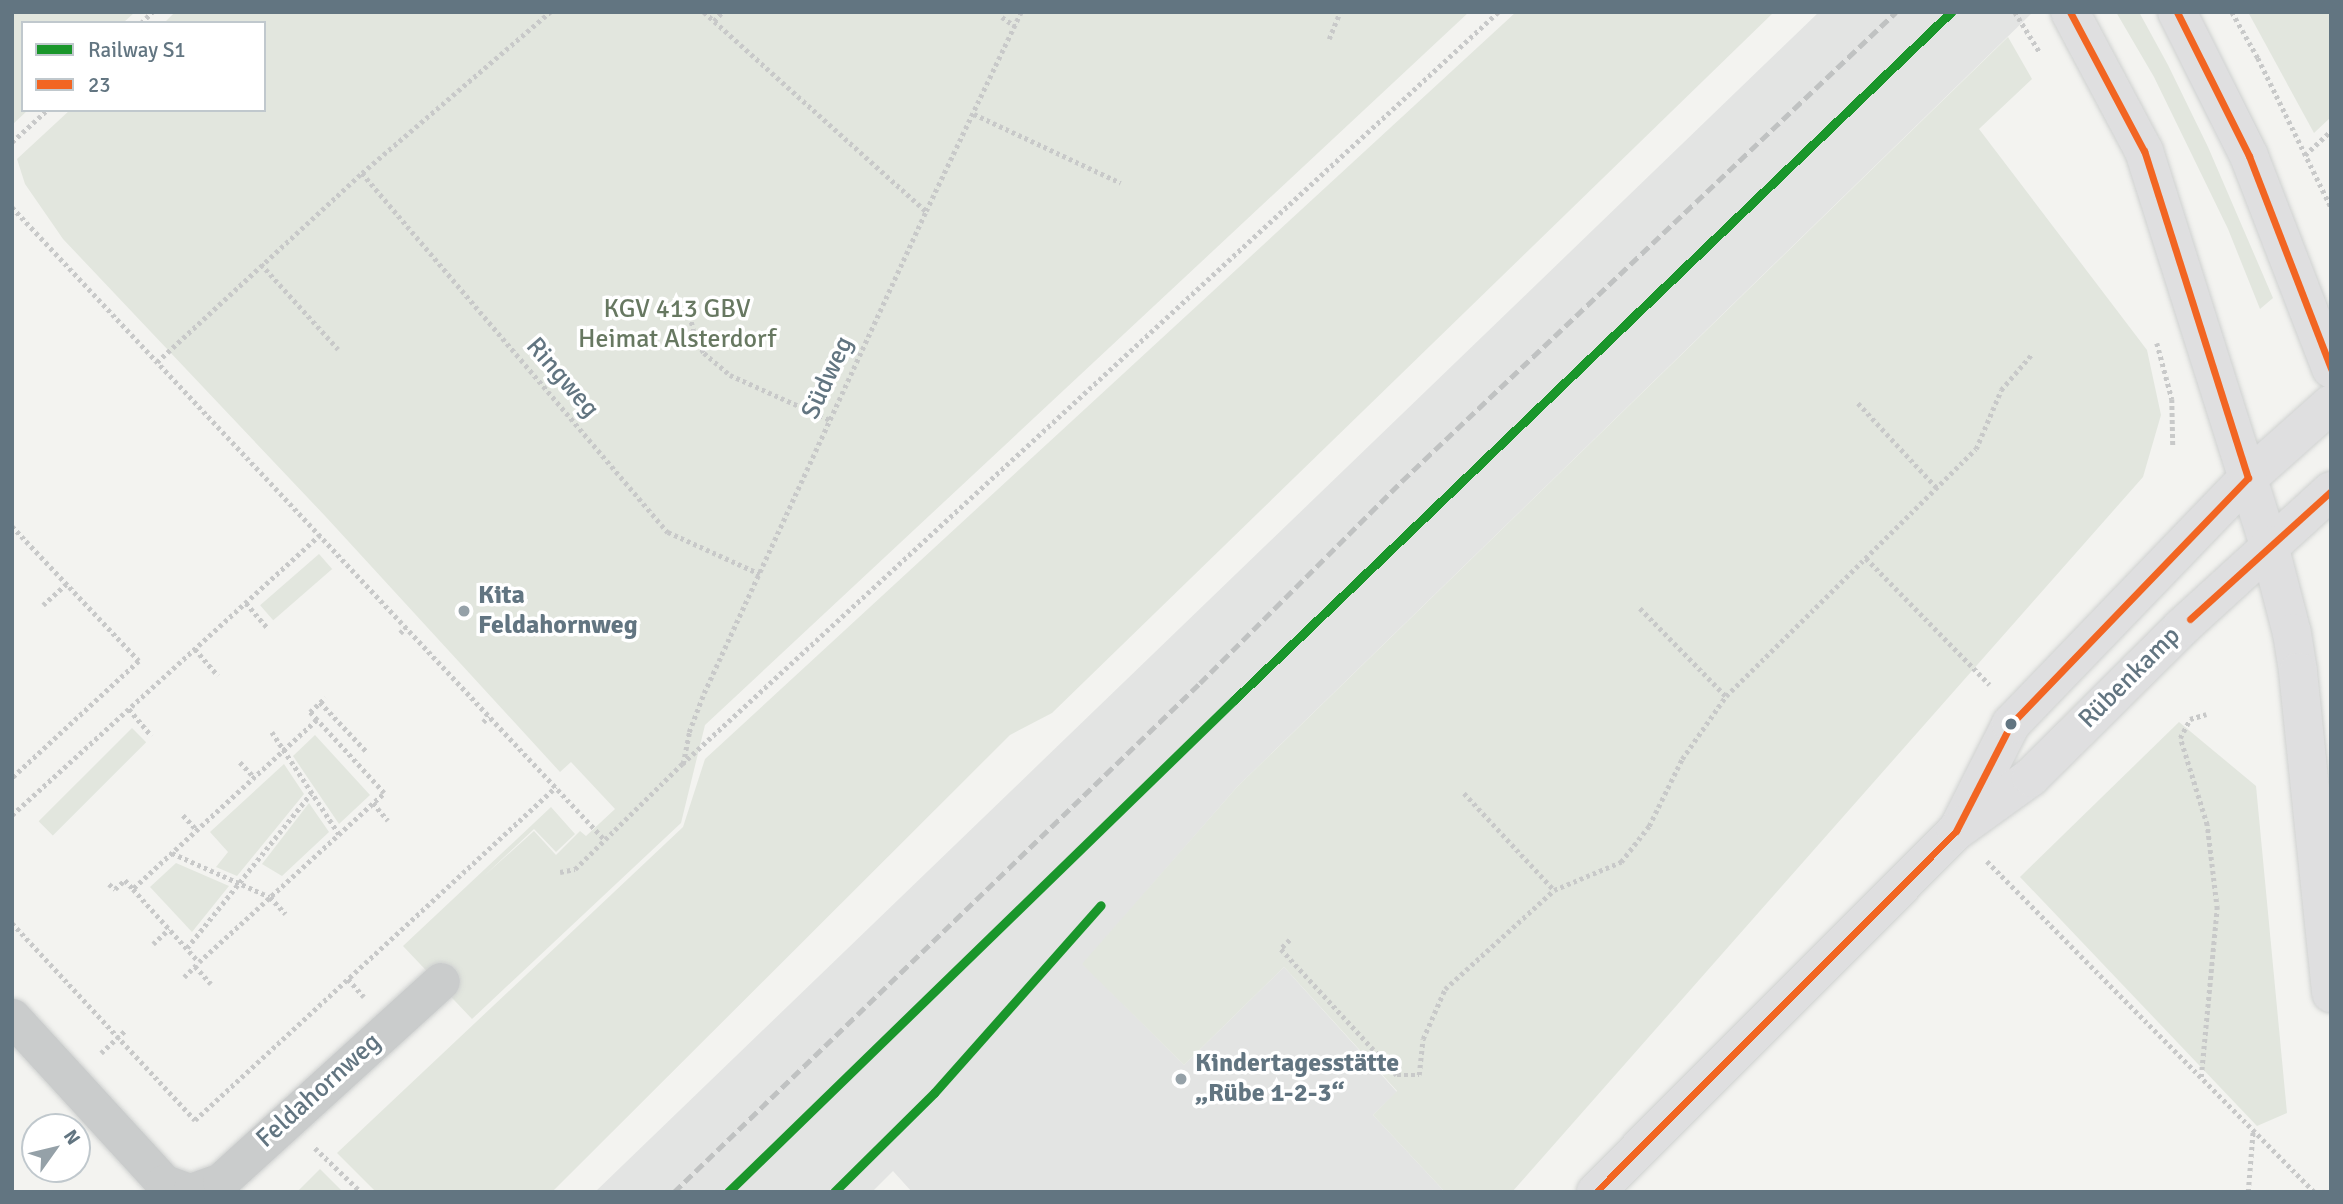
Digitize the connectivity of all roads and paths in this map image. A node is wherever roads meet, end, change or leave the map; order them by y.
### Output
1 (550, 12) edge
2 (704, 12) edge
3 (722, 12) edge
4 (1021, 12) edge
5 (1340, 12) edge
6 (1498, 12) edge
7 (2015, 12) edge
8 (2177, 12) edge
9 (2232, 12) edge
10 (1002, 17) dead end
11 (714, 21) junction
12 (2077, 24) edge
13 (1015, 26) junction
14 (1329, 39) dead end
15 (2042, 55) dead end
16 (45, 112) edge
17 (974, 114) junction
18 (2331, 131) edge
19 (12, 142) edge
20 (2305, 155) junction
21 (362, 173) junction
22 (1121, 183) dead end
23 (12, 207) edge
24 (2331, 207) edge
25 (926, 211) junction
26 (261, 264) junction
27 (690, 315) dead end
28 (2155, 336) dead end
29 (338, 349) dead end
30 (2032, 354) dead end
31 (157, 362) junction
32 (2331, 369) edge
33 (1858, 403) dead end
34 (2331, 404) edge
35 (830, 420) junction
36 (2173, 445) dead end
37 (2248, 478) junction
38 (1937, 488) junction
39 (2331, 491) edge
40 (12, 526) edge
41 (320, 535) junction
42 (2269, 545) junction
43 (1867, 558) junction
44 (760, 574) junction
45 (66, 584) junction
46 (246, 603) junction
47 (43, 605) dead end
48 (1640, 608) dead end
49 (268, 628) dead end
50 (406, 628) junction
51 (400, 633) dead end
52 (195, 649) junction
53 (218, 674) dead end
54 (1726, 696) junction
55 (325, 698) dead end
56 (320, 702) junction
57 (129, 709) junction
58 (2206, 714) dead end
59 (489, 716) junction
60 (317, 720) junction
61 (484, 722) dead end
62 (2011, 724) junction
63 (272, 732) dead end
64 (152, 736) dead end
65 (284, 751) junction
66 (366, 751) dead end
67 (240, 762) dead end
68 (682, 764) junction
69 (12, 778) edge
70 (254, 778) junction
71 (556, 787) junction
72 (311, 793) junction
73 (1464, 793) dead end
74 (373, 803) junction
75 (12, 815) edge
76 (183, 815) dead end
77 (388, 820) dead end
78 (197, 830) junction
79 (1956, 831) junction
80 (339, 835) junction
81 (605, 840) junction
82 (172, 853) junction
83 (560, 872) dead end
84 (239, 883) junction
85 (110, 884) dead end
86 (133, 889) junction
87 (1554, 890) junction
88 (270, 897) junction
89 (286, 914) dead end
90 (12, 923) edge
91 (169, 929) junction
92 (1290, 940) dead end
93 (153, 944) dead end
94 (187, 948) junction
95 (197, 964) junction
96 (184, 977) dead end
97 (441, 981) dead end
98 (211, 984) dead end
99 (2331, 993) edge
100 (12, 1017) edge
101 (2201, 1077) junction
102 (287, 1121) junction
103 (2253, 1129) junction
104 (190, 1192) edge
105 (361, 1192) edge
106 (1595, 1192) edge
107 (2248, 1192) edge
108 (2315, 1192) edge

1 - 21 path
2 - 11 path
3 - 11 path
4 - 13 path, Südweg
5 - 14 path
6 - 68 path
7 - 15 path
8 - 32 street
9 - 20 path
10 - 13 path
11 - 25 path
12 - 37 street
13 - 17 path, Südweg
16 - 19 path
17 - 22 path
17 - 25 path, Südweg
18 - 20 path
20 - 24 path
21 - 26 path
21 - 44 path, Ringweg
23 - 31 path
25 - 35 path, Südweg
26 - 29 path
26 - 31 path
27 - 35 path
28 - 36 path
30 - 38 path
31 - 41 path
33 - 38 path
34 - 37 street, Rübenkamp
35 - 44 path, Südweg
37 - 42 street
37 - 62 street, Rübenkamp
38 - 43 path
39 - 42 street, Rübenkamp
40 - 45 path
41 - 46 path
41 - 50 path
42 - 79 street, Rübenkamp
42 - 99 street
43 - 54 path
43 - 62 path
44 - 68 path, Südweg
45 - 47 path
45 - 69 path
46 - 49 path
46 - 52 path
48 - 54 path
50 - 51 path
50 - 59 path
52 - 53 path
52 - 57 path
54 - 87 path
55 - 56 path
56 - 60 path
56 - 66 path
57 - 64 path
57 - 75 path
58 - 101 path
59 - 61 path
59 - 71 path
60 - 65 path
60 - 74 path
62 - 79 street, Rübenkamp
63 - 65 path
65 - 70 path
65 - 72 path
67 - 70 path
68 - 81 path
70 - 78 path
71 - 81 path
71 - 90 path
72 - 80 path
72 - 84 path
73 - 87 path
74 - 77 path
74 - 80 path
76 - 78 path
78 - 82 path
79 - 101 path
79 - 106 street, Rübenkamp
80 - 88 path
81 - 83 path
82 - 84 path
82 - 86 path
84 - 88 path
84 - 94 path
85 - 86 path
86 - 91 path
87 - 92 path
88 - 89 path
88 - 95 path
91 - 93 path
91 - 94 path
94 - 95 path
95 - 96 path
95 - 98 path
97 - 102 street, Feldahornweg
100 - 104 street, Feldahornweg
101 - 103 path
102 - 104 street, Feldahornweg
102 - 105 path
103 - 107 path
103 - 108 path

